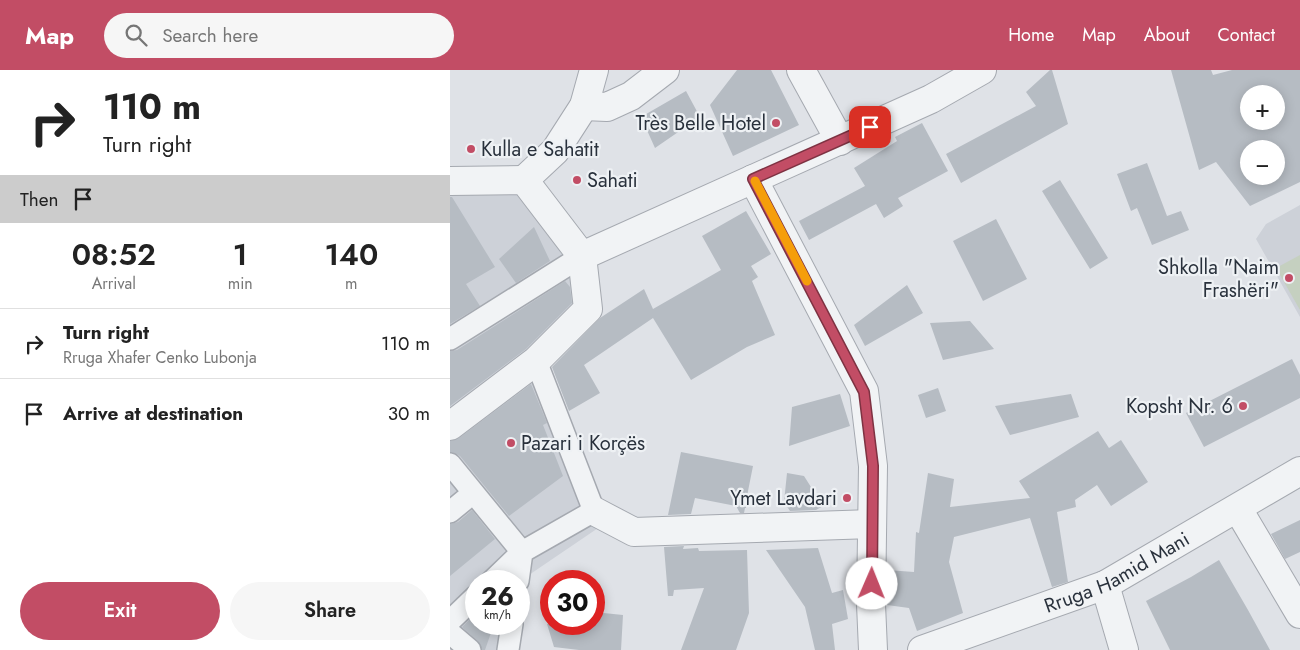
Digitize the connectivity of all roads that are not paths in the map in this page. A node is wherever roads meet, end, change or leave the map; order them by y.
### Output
1 (594, 70) edge
2 (665, 70) edge
3 (801, 70) edge
4 (982, 70) edge
5 (584, 106) junction
6 (840, 141) junction
7 (753, 179) junction
8 (524, 180) junction
9 (450, 181) edge
10 (582, 256) junction
11 (450, 339) edge
12 (536, 361) junction
13 (450, 426) edge
14 (450, 464) edge
15 (1300, 471) edge
16 (473, 493) junction
17 (1238, 508) junction
18 (594, 511) junction
19 (450, 512) edge
20 (872, 524) junction
21 (522, 552) junction
22 (503, 570) edge
23 (520, 570) edge
24 (1105, 585) junction
25 (465, 607) edge
26 (1300, 614) edge
27 (450, 622) edge
28 (450, 633) edge
29 (510, 635) edge
30 (470, 650) edge
31 (508, 650) edge
32 (873, 650) edge
33 (922, 650) edge
34 (1124, 650) edge

1 - 5 street
2 - 5 street
3 - 6 street
4 - 6 street
5 - 8 street
6 - 7 street
7 - 10 street
7 - 20 street
8 - 9 street
8 - 10 street
10 - 11 street
10 - 12 street
12 - 13 street
12 - 18 street
14 - 16 street
15 - 17 street, Rruga Hamid Mani
16 - 19 street
16 - 21 street
17 - 24 street, Rruga Hamid Mani
17 - 26 street
18 - 20 street
18 - 21 street
20 - 32 street
21 - 22 street
21 - 23 street
24 - 33 street, Rruga Hamid Mani
24 - 34 street
25 - 27 street
28 - 30 street
29 - 31 street

